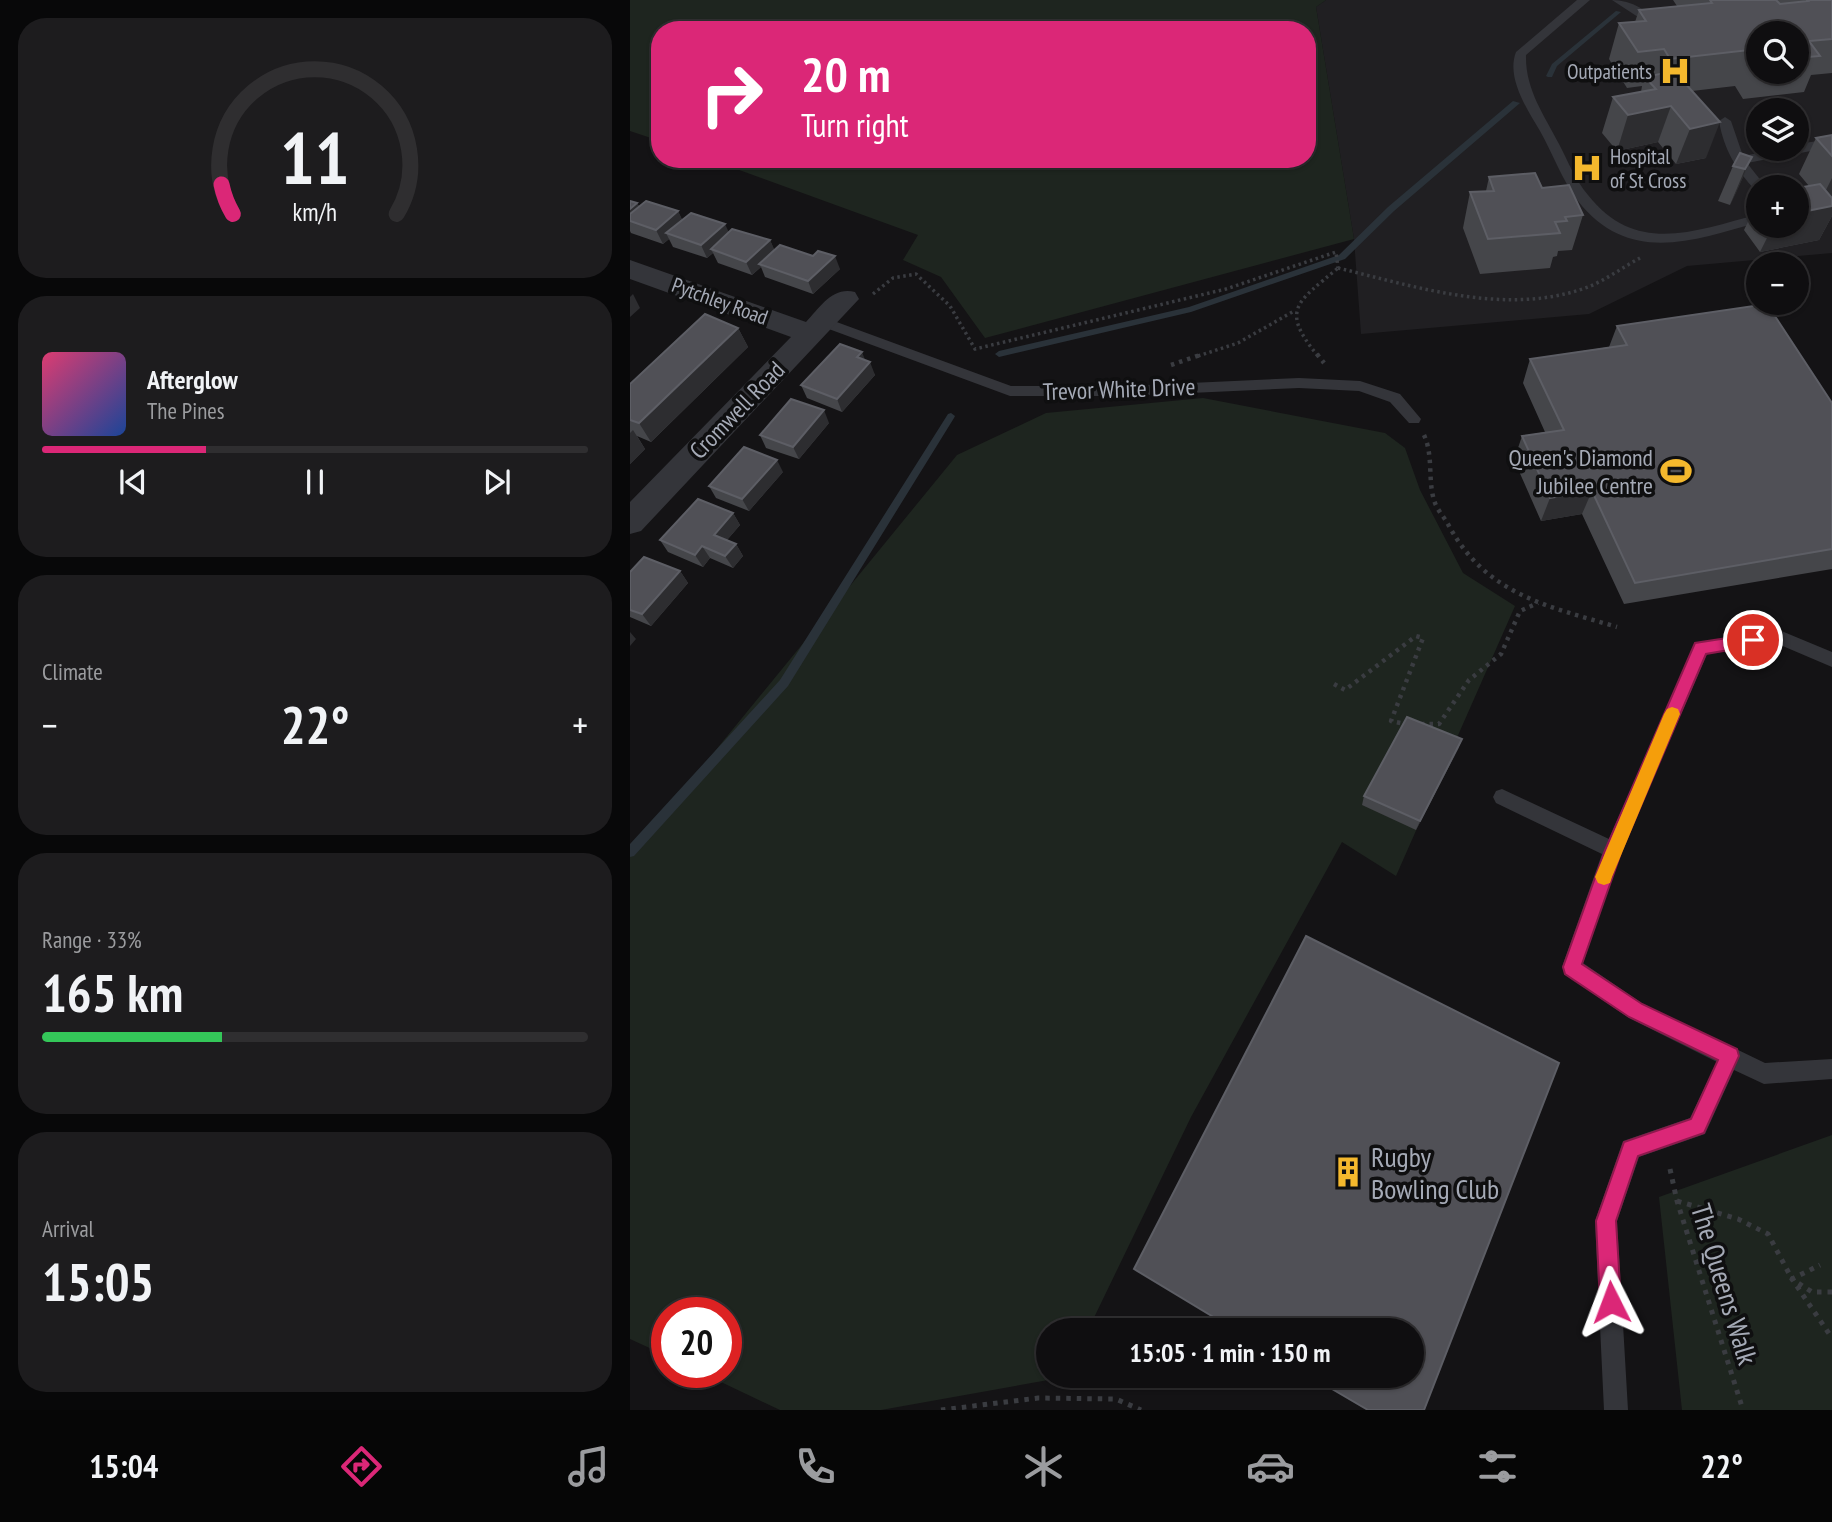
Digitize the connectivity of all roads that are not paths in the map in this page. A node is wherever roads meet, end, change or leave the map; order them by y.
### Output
1 (1584, 0) edge
2 (1618, 0) edge
3 (1641, 29) edge
4 (1725, 121) dead end
5 (1832, 143) edge
6 (1809, 147) edge
7 (1746, 159) edge
8 (1738, 161) junction
9 (1750, 175) edge
10 (1746, 221) edge
11 (630, 269) edge
12 (845, 299) road end
13 (817, 328) junction
14 (1415, 419) road end
15 (630, 522) edge
16 (1832, 660) edge
17 (1502, 797) dead end
18 (1614, 850) junction
19 (1730, 1056) junction
20 (1832, 1069) edge
21 (1616, 1410) edge

1 - 10 lane
2 - 3 lane
4 - 8 lane
5 - 6 lane
7 - 8 lane
8 - 9 lane
11 - 13 street, Pytchley Road
12 - 13 street, Cromwell Road
13 - 14 lane, Trevor White Drive
13 - 15 street, Cromwell Road
16 - 18 lane
17 - 18 lane
18 - 19 lane
19 - 20 lane
19 - 21 lane

